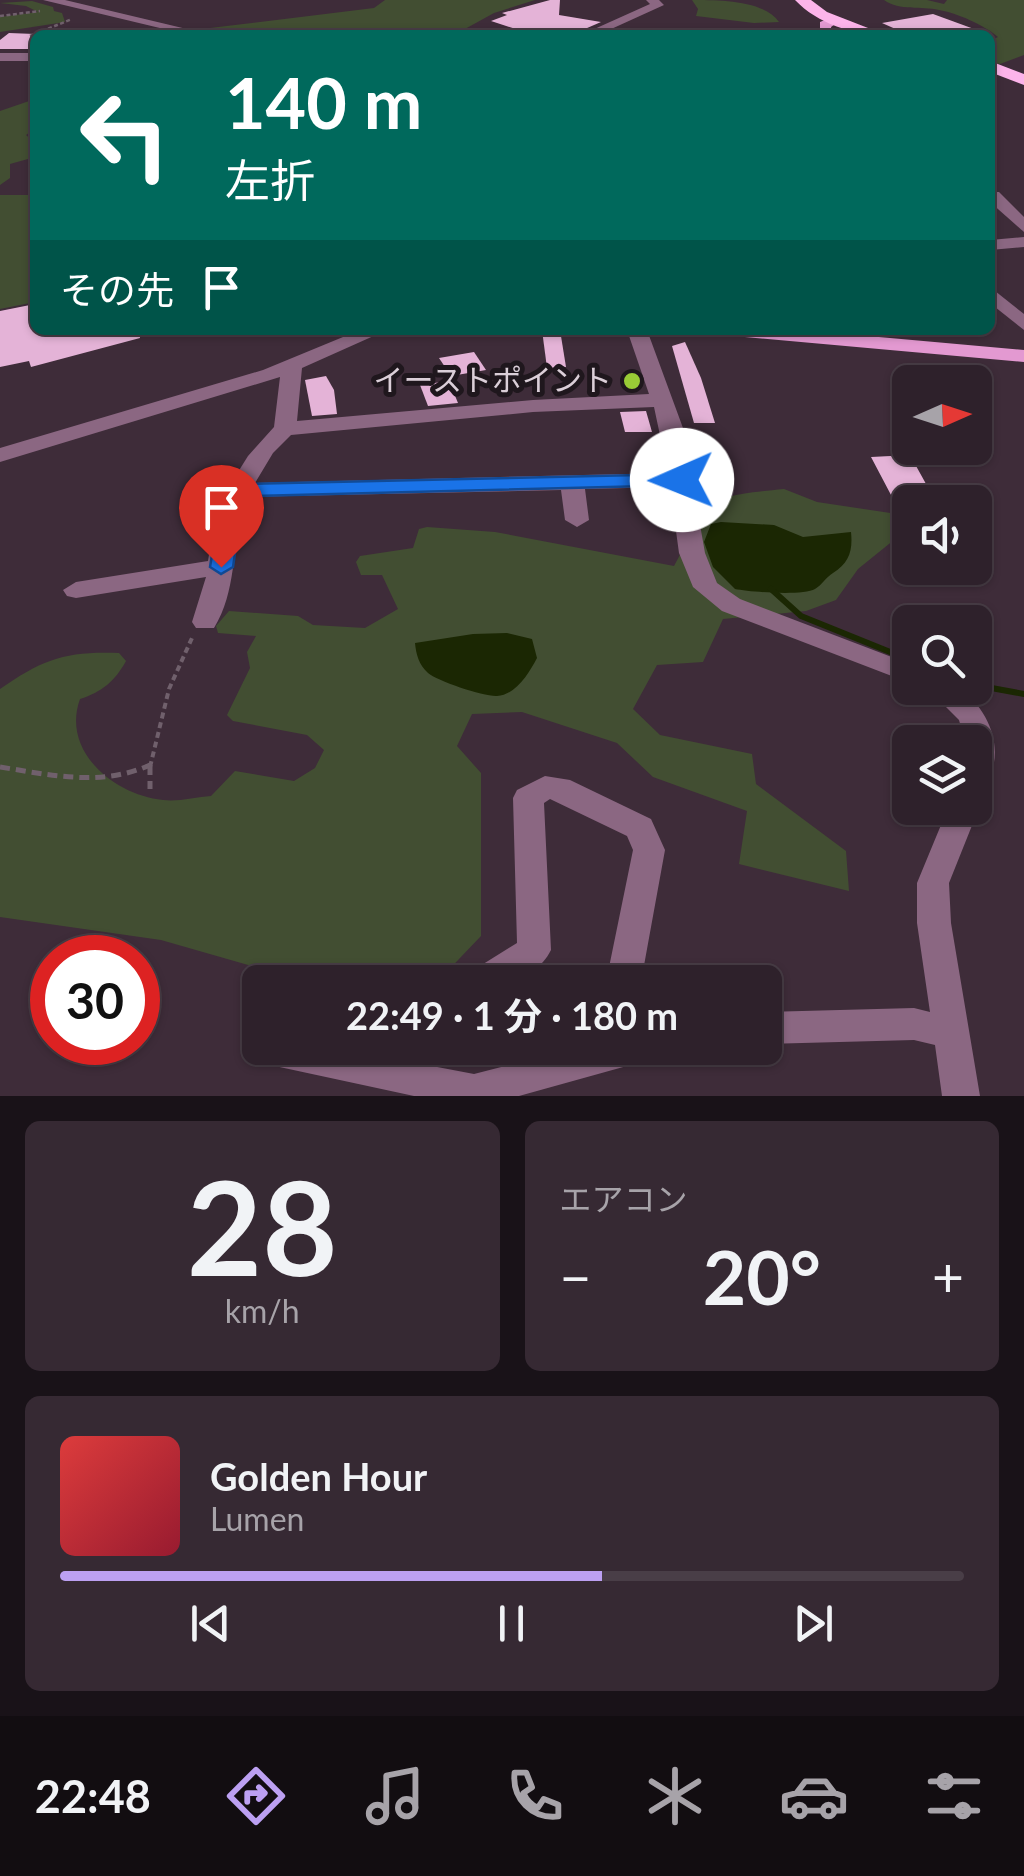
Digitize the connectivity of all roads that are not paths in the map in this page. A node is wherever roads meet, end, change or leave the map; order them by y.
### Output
1 (652, 0) edge
2 (810, 3) edge
3 (47, 5) edge
4 (169, 27) junction
5 (830, 27) edge
6 (164, 30) edge
7 (183, 30) edge
8 (598, 30) edge
9 (30, 36) dead end
10 (2, 57) edge
11 (30, 58) edge
12 (995, 68) edge
13 (1024, 80) edge
14 (995, 197) edge
15 (1024, 228) edge
16 (1024, 242) edge
17 (995, 245) edge
18 (995, 297) edge
19 (1019, 315) edge
20 (1024, 332) edge
21 (366, 335) edge
22 (639, 335) edge
23 (789, 335) edge
24 (1021, 356) edge
25 (292, 365) junction
26 (662, 400) junction
27 (285, 429) junction
28 (0, 455) edge
29 (682, 480) junction
30 (572, 482) junction
31 (243, 490) junction
32 (577, 520) dead end
33 (221, 567) junction
34 (76, 590) dead end
35 (205, 622) road end
36 (892, 667) edge
37 (956, 825) edge
38 (511, 965) edge
39 (627, 965) edge
40 (782, 1028) edge
41 (954, 1033) junction
42 (418, 1065) edge
43 (565, 1065) edge
44 (961, 1096) edge

1 - 8 street
2 - 5 highway
3 - 4 street
4 - 6 street
4 - 7 street
9 - 10 street
10 - 11 street
12 - 13 highway
14 - 15 street
16 - 17 street
18 - 19 street
20 - 24 street
21 - 25 street
22 - 26 street
23 - 24 main road
25 - 27 street
25 - 28 street
26 - 27 street
26 - 29 street
27 - 31 street
29 - 30 street
29 - 36 street
30 - 31 street
30 - 32 street
31 - 33 street
33 - 34 street
33 - 35 street
37 - 41 street
38 - 39 street
40 - 41 street
41 - 44 street
42 - 43 street

